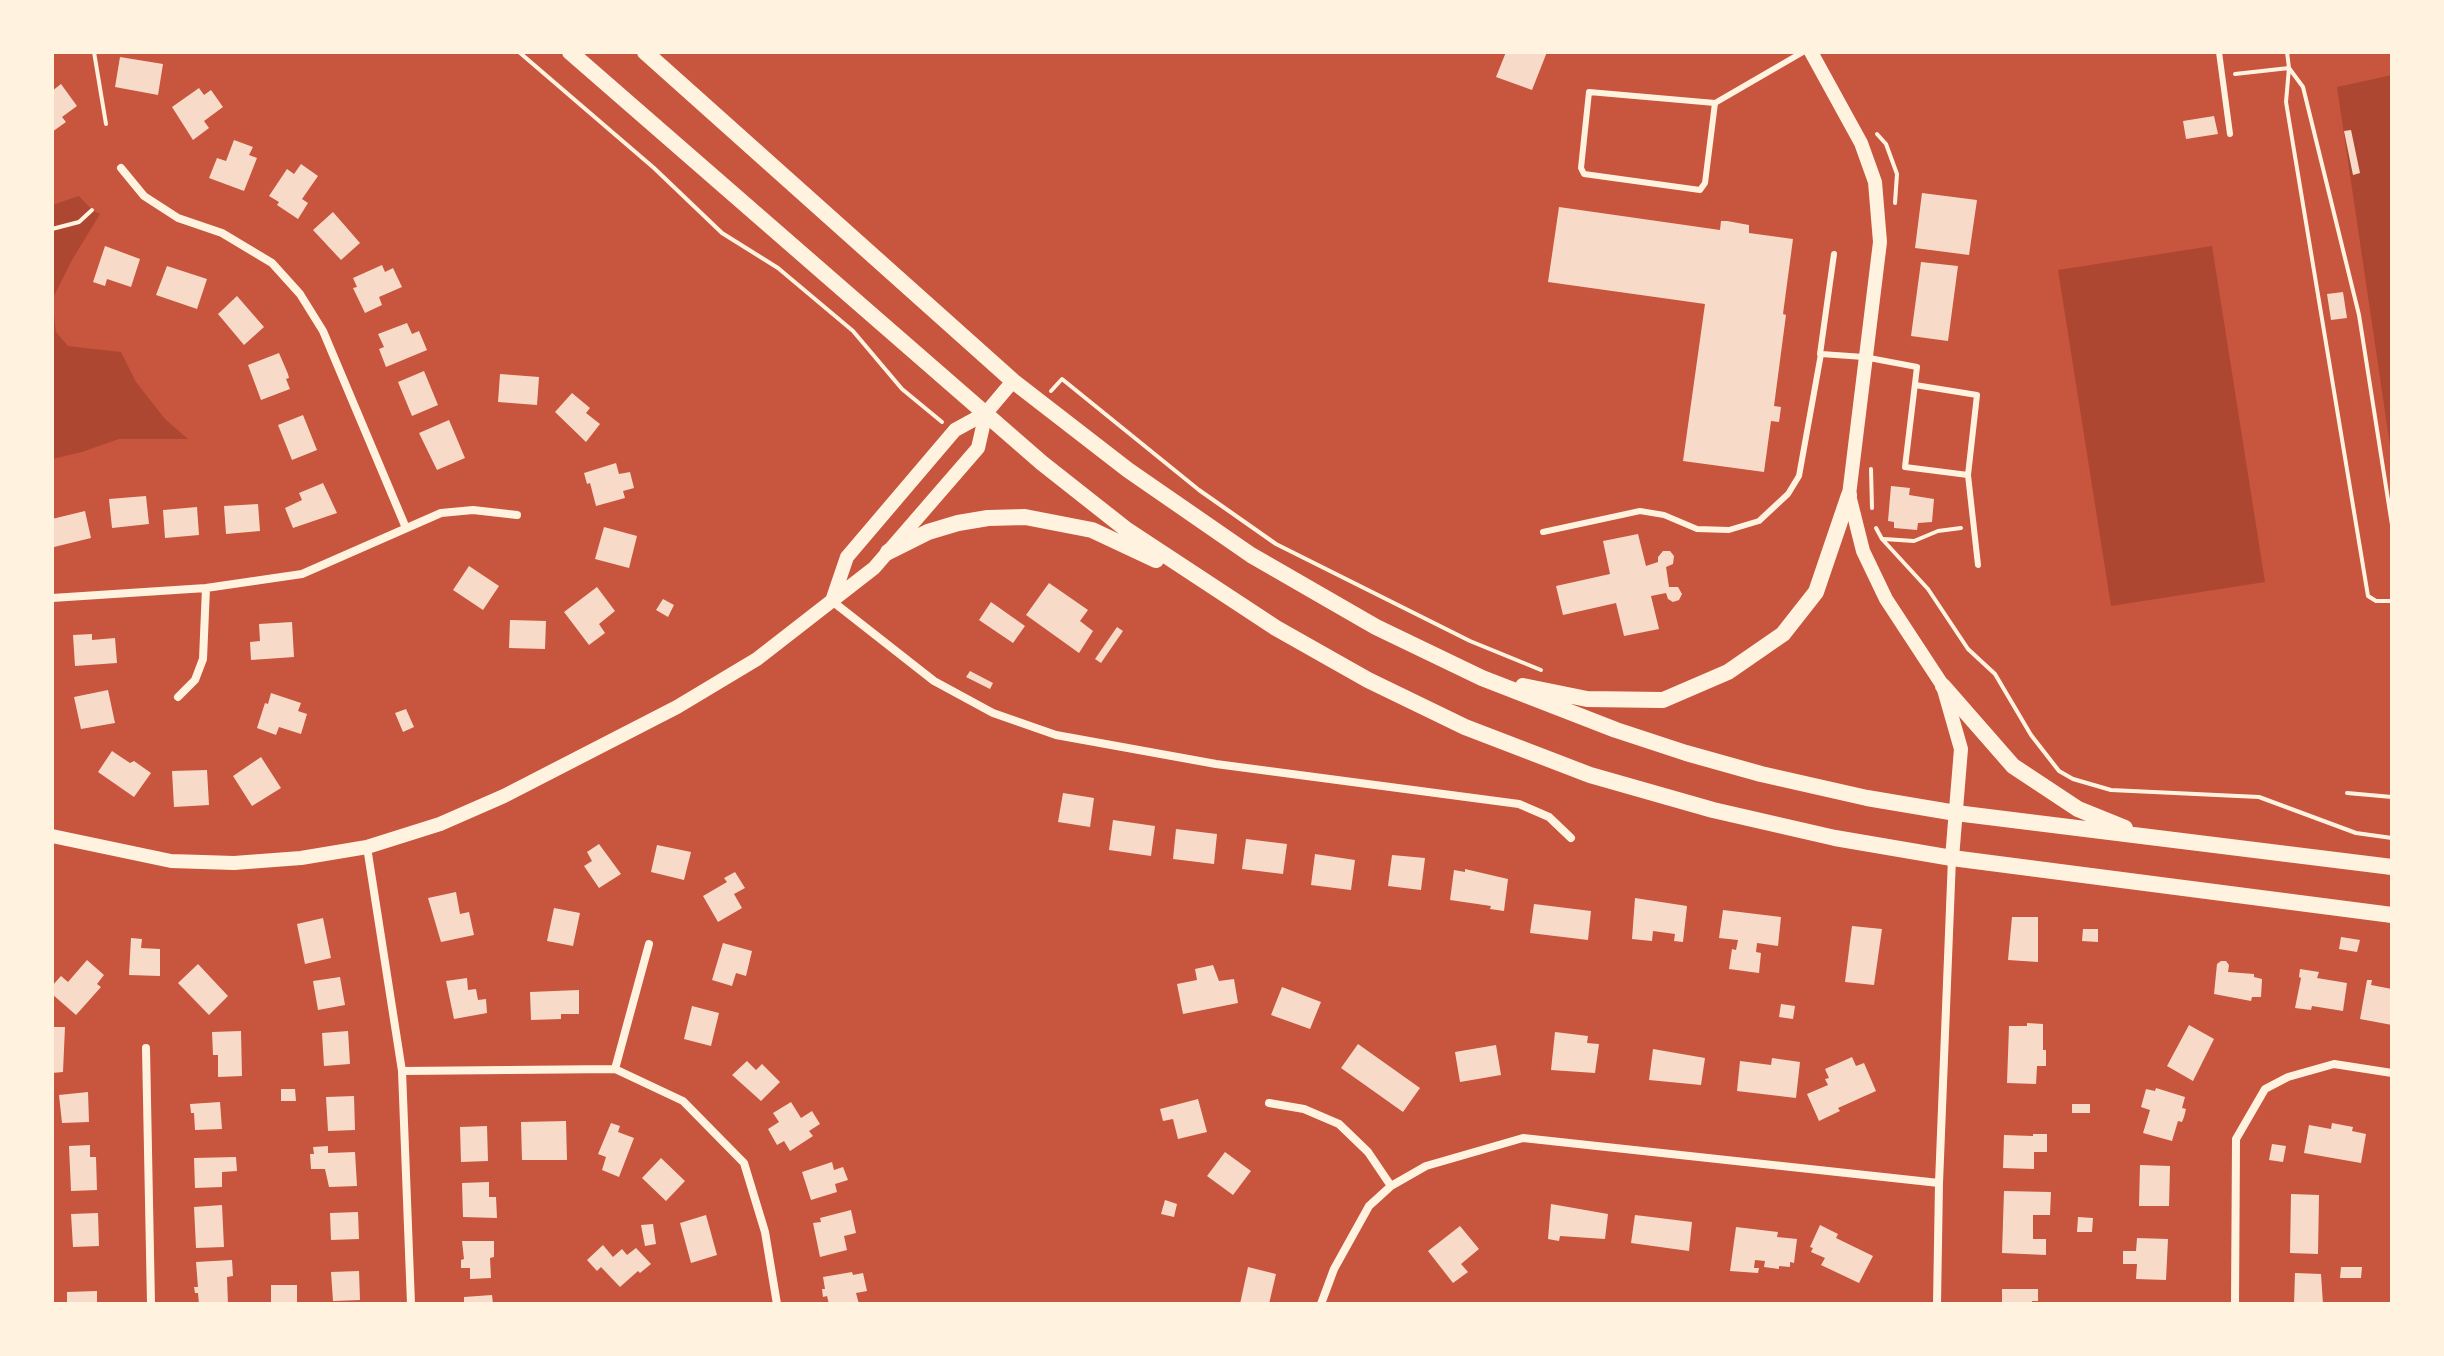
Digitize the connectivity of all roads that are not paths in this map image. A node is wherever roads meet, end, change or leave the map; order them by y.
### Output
1 (570, 52) edge
2 (645, 52) edge
3 (1803, 52) edge
4 (1811, 52) edge
5 (2219, 52) edge
6 (1715, 103) junction
7 (2230, 134) dead end
8 (121, 168) dead end
9 (1834, 254) dead end
10 (1820, 354) junction
11 (1864, 357) junction
12 (1013, 381) junction
13 (1915, 385) junction
14 (986, 413) junction
15 (1968, 475) junction
16 (1849, 495) junction
17 (517, 515) dead end
18 (406, 528) junction
19 (1543, 532) dead end
20 (888, 552) junction
21 (1978, 565) dead end
22 (1204, 583) junction
23 (206, 588) junction
24 (52, 598) edge
25 (832, 601) junction
26 (1482, 678) junction
27 (1943, 686) junction
28 (178, 697) dead end
29 (1956, 813) junction
30 (52, 836) edge
31 (1571, 838) dead end
32 (2157, 839) junction
33 (367, 847) junction
34 (1952, 858) junction
35 (2392, 867) edge
36 (2392, 915) edge
37 (649, 944) dead end
38 (146, 1048) dead end
39 (615, 1069) junction
40 (402, 1071) junction
41 (2392, 1073) edge
42 (1269, 1103) dead end
43 (1939, 1183) junction
44 (1391, 1186) junction
45 (775, 1303) edge
46 (151, 1304) edge
47 (411, 1304) edge
48 (1321, 1304) edge
49 (1937, 1304) edge
50 (2235, 1304) edge

1 - 14 main road
2 - 12 main road
3 - 6 lane
4 - 11 street
5 - 7 lane
6 - 6 lane
8 - 18 street
9 - 10 lane
10 - 11 lane
10 - 19 lane
11 - 13 lane
11 - 16 street
12 - 14 street
12 - 26 main road
13 - 15 lane
13 - 15 lane
14 - 20 street
14 - 22 main road
14 - 25 street
15 - 21 lane
16 - 26 main road
16 - 27 street
17 - 18 street
18 - 23 street
20 - 22 main road
20 - 25 street
22 - 34 main road
23 - 24 street
23 - 28 street
25 - 31 street
25 - 33 street
26 - 29 main road
27 - 29 street
27 - 32 main road
29 - 32 main road
29 - 34 street
30 - 33 street
32 - 35 main road
33 - 40 street
34 - 36 main road
34 - 43 street
37 - 39 street
38 - 46 street
39 - 40 street
39 - 45 street
40 - 47 street
41 - 50 street
42 - 44 street
43 - 44 street
43 - 49 street
44 - 48 street

